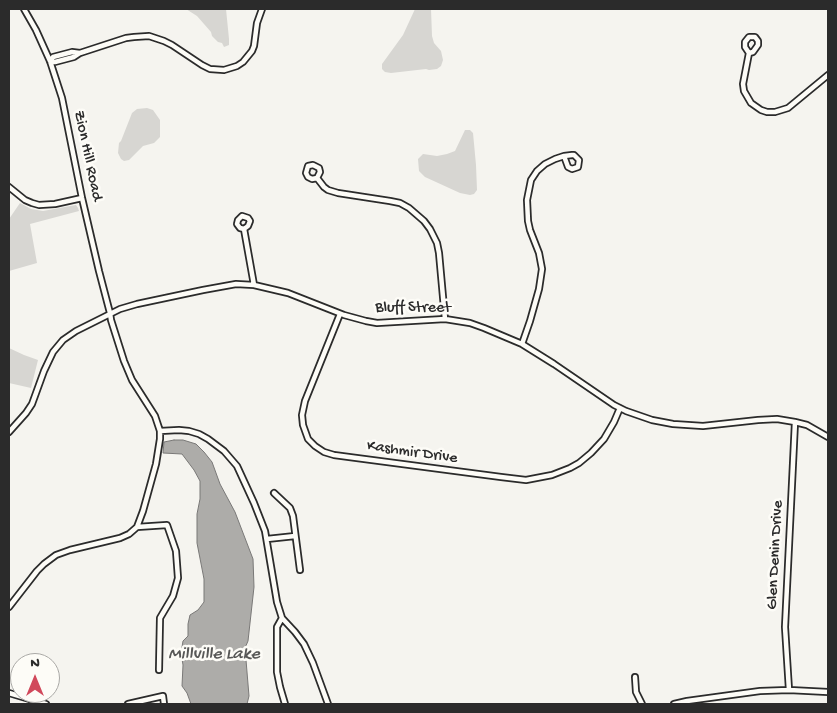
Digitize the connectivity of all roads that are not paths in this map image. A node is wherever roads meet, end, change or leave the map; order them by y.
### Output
1 (24, 9) edge
2 (262, 9) edge
3 (749, 53) dead end
4 (50, 61) junction
5 (828, 75) edge
6 (564, 156) dead end
7 (317, 178) dead end
8 (9, 187) edge
9 (82, 198) junction
10 (244, 228) dead end
11 (254, 285) junction
12 (110, 313) junction
13 (340, 314) junction
14 (445, 319) junction
15 (522, 344) junction
16 (620, 408) junction
17 (796, 422) junction
18 (160, 431) junction
19 (9, 432) edge
20 (828, 437) edge
21 (274, 493) dead end
22 (137, 527) junction
23 (295, 536) junction
24 (267, 540) junction
25 (300, 570) dead end
26 (9, 606) edge
27 (282, 618) junction
28 (159, 670) dead end
29 (635, 677) dead end
30 (789, 690) junction
31 (828, 692) edge
32 (9, 693) edge
33 (46, 704) edge
34 (128, 704) edge
35 (164, 704) edge
36 (285, 704) edge
37 (328, 704) edge
38 (642, 704) edge
39 (674, 704) edge

1 - 4 street, Zion Hill Road
2 - 4 street
3 - 5 street
4 - 9 street, Zion Hill Road
6 - 15 street
7 - 14 street
8 - 9 street
9 - 12 street, Zion Hill Road
10 - 11 street
11 - 12 street, Bluff Street
11 - 13 street, Bluff Street
12 - 18 street, Zion Hill Road
12 - 19 street, Bluff Street
13 - 14 street, Bluff Street
13 - 16 street, Kashmir Drive
14 - 15 street, Bluff Street
15 - 16 street, Bluff Street
16 - 17 street, Bluff Street
17 - 20 street, Bluff Street
17 - 30 street, Glen Denin Drive
18 - 22 street
18 - 24 street
21 - 23 street
22 - 26 street
22 - 28 street
23 - 24 street
23 - 25 street
24 - 27 street
27 - 36 street
27 - 37 street
29 - 38 street
30 - 31 street
30 - 39 street
32 - 33 street
34 - 35 street

